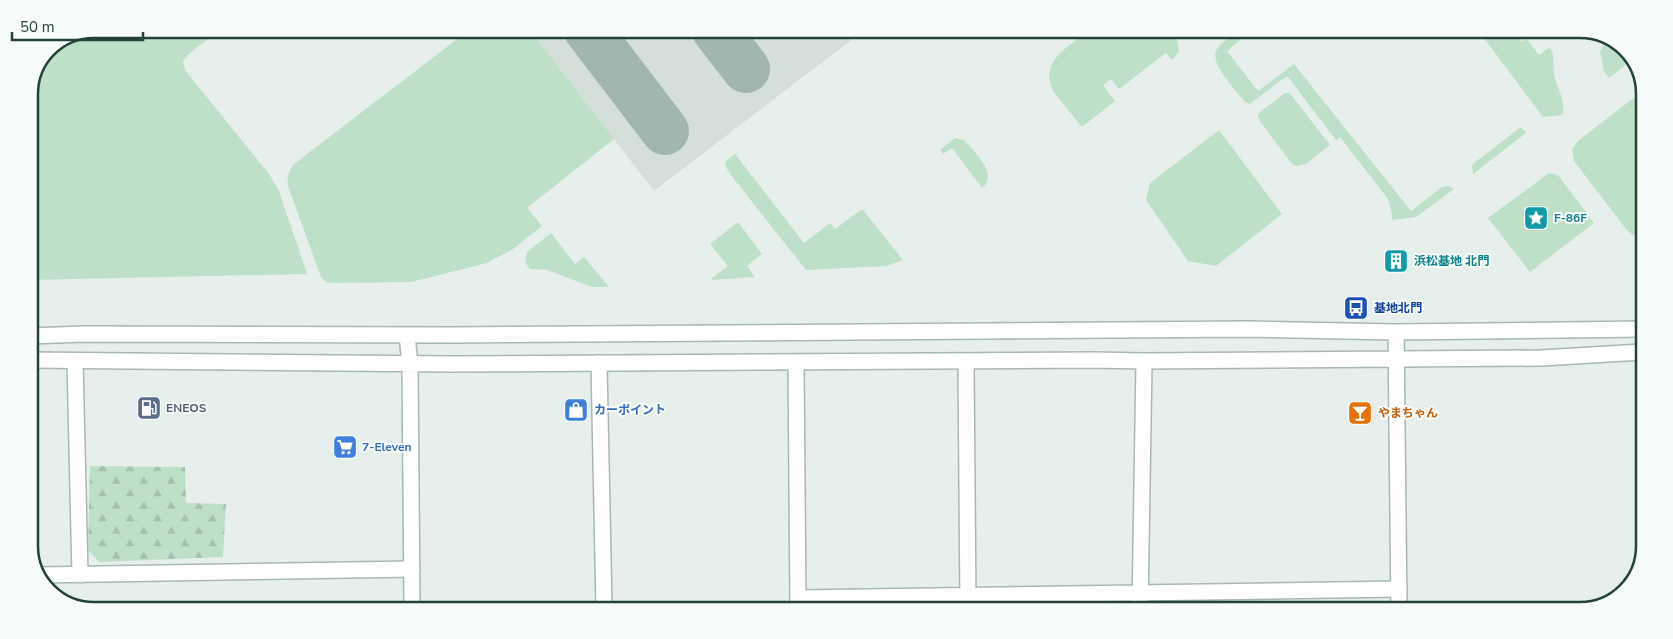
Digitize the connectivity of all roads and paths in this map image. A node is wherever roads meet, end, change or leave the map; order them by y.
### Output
1 (1636, 329) edge
2 (1396, 332) junction
3 (407, 335) junction
4 (38, 336) edge
5 (1636, 352) edge
6 (38, 360) edge
7 (1397, 360) junction
8 (76, 361) junction
9 (1144, 361) junction
10 (796, 362) junction
11 (966, 362) junction
12 (599, 363) junction
13 (410, 364) junction
14 (412, 570) junction
15 (46, 575) edge
16 (80, 575) junction
17 (1399, 589) junction
18 (1139, 592) junction
19 (412, 602) edge
20 (604, 602) edge
21 (798, 602) edge
22 (968, 602) edge
23 (1140, 602) edge
24 (1399, 602) edge

1 - 2 street
2 - 3 street
2 - 7 street
3 - 4 street
3 - 13 street
5 - 7 street
6 - 8 street
7 - 9 street
7 - 17 street
8 - 13 street
8 - 16 street
9 - 11 street
9 - 18 street
10 - 11 street
10 - 12 street
10 - 21 street
11 - 22 street
12 - 13 street
12 - 20 street
13 - 14 street
14 - 16 street
14 - 19 street
15 - 16 street
17 - 18 street
17 - 24 street
18 - 22 street
18 - 23 street

